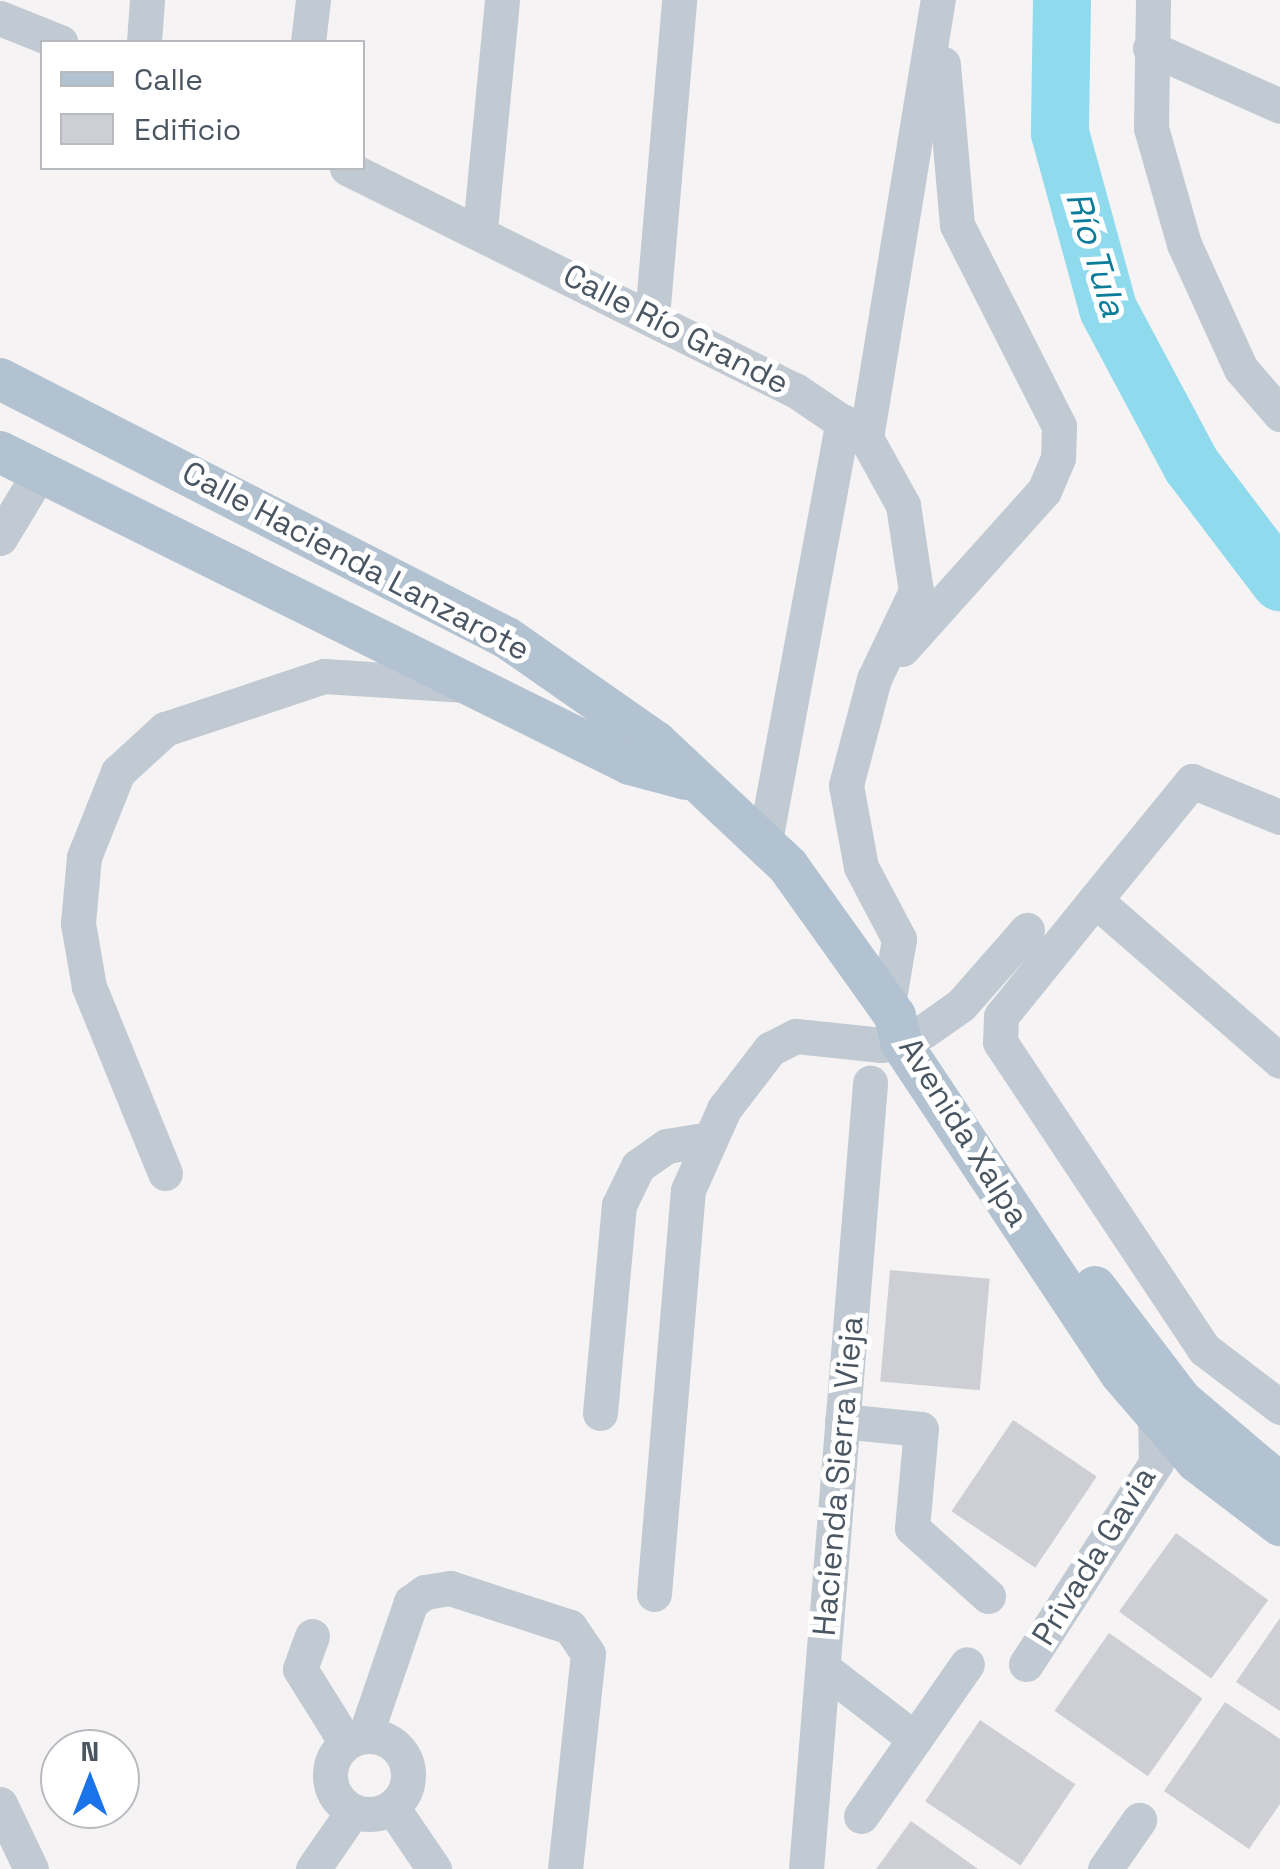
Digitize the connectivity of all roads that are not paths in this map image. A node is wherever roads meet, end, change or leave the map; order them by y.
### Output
1 (147, 0) edge
2 (312, 0) edge
3 (502, 0) edge
4 (679, 0) edge
5 (940, 0) edge
6 (1152, 0) edge
7 (0, 18) edge
8 (55, 40) edge
9 (144, 40) edge
10 (308, 40) edge
11 (1150, 48) junction
12 (1280, 106) edge
13 (351, 170) edge
14 (480, 229) junction
15 (652, 317) junction
16 (0, 379) edge
17 (1280, 414) edge
18 (854, 430) junction
19 (0, 452) edge
20 (41, 470) junction
21 (0, 538) edge
22 (874, 679) junction
23 (482, 686) junction
24 (686, 779) junction
25 (1280, 817) edge
26 (764, 846) junction
27 (1095, 900) junction
28 (1027, 930) dead end
29 (902, 1023) junction
30 (1280, 1061) edge
31 (870, 1082) dead end
32 (709, 1139) junction
33 (164, 1174) dead end
34 (1280, 1407) edge
35 (1168, 1408) junction
36 (600, 1413) dead end
37 (842, 1421) junction
38 (1280, 1484) edge
39 (1280, 1526) edge
40 (654, 1594) dead end
41 (988, 1596) dead end
42 (312, 1636) dead end
43 (967, 1664) dead end
44 (1026, 1664) dead end
45 (822, 1668) junction
46 (914, 1739) junction
47 (355, 1740) junction
48 (0, 1804) edge
49 (392, 1806) junction
50 (353, 1811) junction
51 (862, 1816) dead end
52 (1138, 1820) dead end
53 (31, 1869) edge
54 (313, 1869) edge
55 (434, 1869) edge
56 (565, 1869) edge
57 (806, 1869) edge
58 (1104, 1869) edge

1 - 9 street
2 - 10 street
3 - 14 street
4 - 15 street
5 - 18 street
5 - 22 street
6 - 11 street
7 - 8 street
11 - 12 street
11 - 17 street
13 - 14 street, Calle Río Grande
14 - 15 street, Calle Río Grande
15 - 18 street, Calle Río Grande
16 - 24 main road, Calle Hacienda Lanzarote
18 - 22 street
18 - 26 street
19 - 20 main road, Calle Hacienda Lanzarote
20 - 21 street
20 - 23 main road, Calle Hacienda Lanzarote
22 - 29 street
23 - 24 main road, Calle Hacienda Lanzarote
23 - 33 street
24 - 26 main road, Calle Hacienda Lanzarote
25 - 27 street
26 - 29 main road, Calle Hacienda Lanzarote
27 - 30 street
27 - 34 street
28 - 29 street
29 - 32 street
29 - 35 main road, Avenida Xalpa
31 - 37 street, Hacienda Sierra Vieja
32 - 36 street
32 - 40 street
35 - 38 main road, Avenida Xalpa
35 - 39 main road, Avenida Xalpa
35 - 44 street, Privada Gavia
37 - 41 street
37 - 45 street, Hacienda Sierra Vieja
42 - 47 street
43 - 46 street
45 - 46 street
45 - 57 street, Hacienda Sierra Vieja
46 - 51 street
47 - 49 street
47 - 50 street
47 - 56 street
48 - 53 street
49 - 50 street
49 - 55 street
50 - 54 street
52 - 58 street

